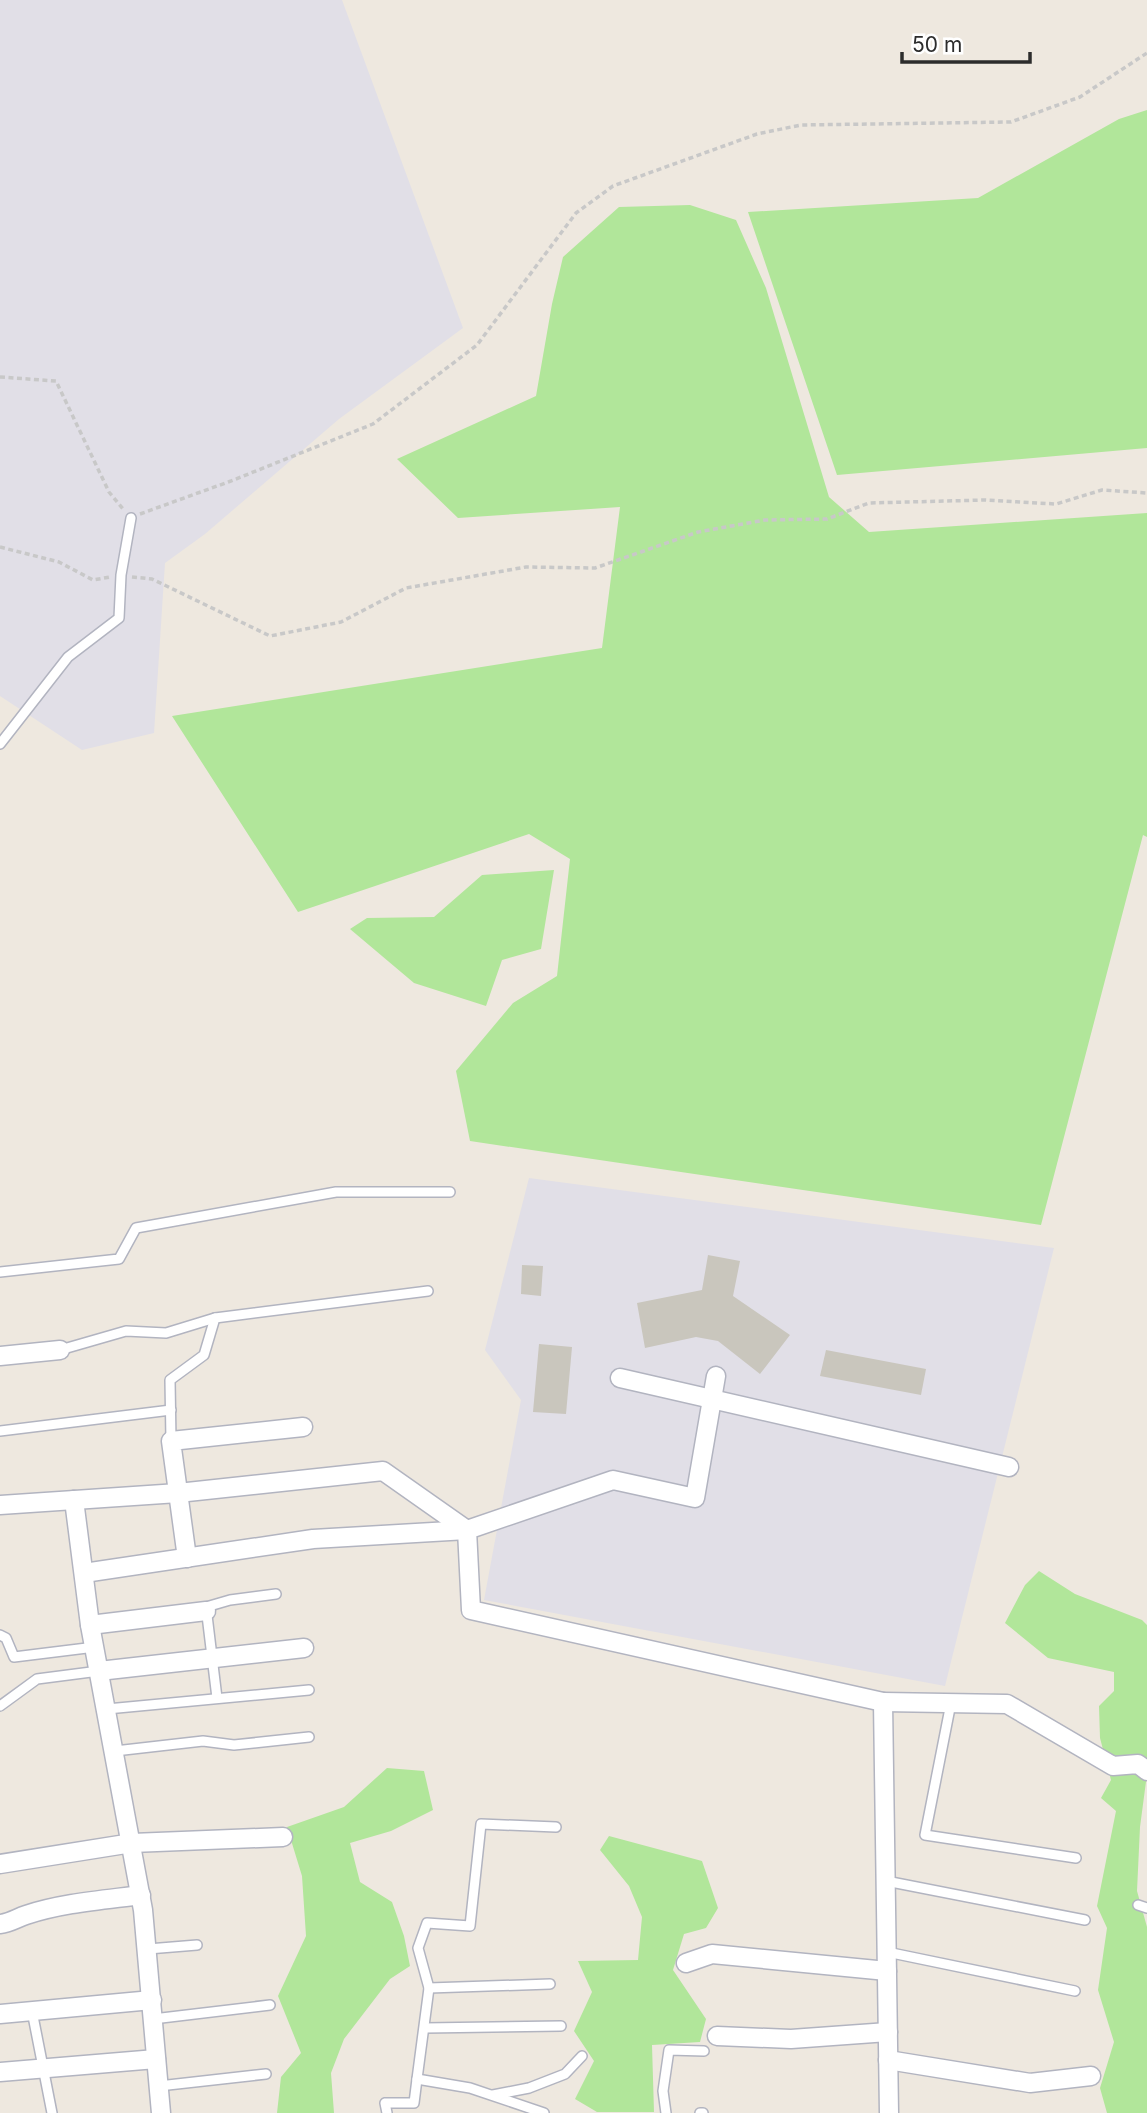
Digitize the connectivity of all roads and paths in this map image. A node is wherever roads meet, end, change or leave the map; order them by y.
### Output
1 (1147, 53) edge
2 (0, 377) edge
3 (1147, 493) edge
4 (131, 518) junction
5 (0, 547) edge
6 (121, 576) junction
7 (0, 744) edge
8 (450, 1192) dead end
9 (0, 1272) edge
10 (428, 1291) dead end
11 (215, 1318) junction
12 (60, 1350) joint
13 (0, 1356) edge
14 (716, 1376) dead end
15 (620, 1378) dead end
16 (712, 1399) junction
17 (171, 1410) junction
18 (303, 1427) dead end
19 (0, 1431) edge
20 (172, 1441) junction
21 (1009, 1467) dead end
22 (178, 1493) junction
23 (74, 1500) junction
24 (0, 1505) edge
25 (467, 1530) junction
26 (187, 1558) junction
27 (84, 1573) junction
28 (276, 1594) dead end
29 (206, 1611) junction
30 (90, 1625) junction
31 (0, 1635) edge
32 (94, 1647) junction
33 (304, 1648) dead end
34 (211, 1658) junction
35 (99, 1671) junction
36 (309, 1690) dead end
37 (217, 1698) junction
38 (883, 1702) junction
39 (951, 1703) junction
40 (0, 1706) edge
41 (107, 1709) junction
42 (309, 1737) dead end
43 (115, 1751) junction
44 (1147, 1771) edge
45 (556, 1827) dead end
46 (283, 1837) dead end
47 (132, 1843) junction
48 (1076, 1858) dead end
49 (0, 1864) edge
50 (886, 1881) junction
51 (141, 1895) junction
52 (1085, 1920) dead end
53 (0, 1924) edge
54 (197, 1945) dead end
55 (148, 1949) junction
56 (887, 1952) junction
57 (686, 1963) dead end
58 (887, 1971) junction
59 (550, 1984) dead end
60 (429, 1988) junction
61 (1075, 1991) dead end
62 (152, 2000) junction
63 (270, 2005) dead end
64 (32, 2011) junction
65 (0, 2014) edge
66 (153, 2019) junction
67 (561, 2026) dead end
68 (425, 2028) junction
69 (888, 2032) junction
70 (717, 2036) dead end
71 (704, 2051) dead end
72 (582, 2056) dead end
73 (156, 2059) junction
74 (888, 2060) junction
75 (43, 2069) junction
76 (0, 2073) edge
77 (266, 2074) dead end
78 (1091, 2076) dead end
79 (417, 2080) junction
80 (159, 2086) junction
81 (492, 2096) junction
82 (52, 2113) edge
83 (161, 2113) edge
84 (387, 2113) edge
85 (544, 2113) edge
86 (666, 2113) edge
87 (889, 2113) edge

1 - 4 path
2 - 4 path
3 - 6 path
4 - 6 lane
5 - 6 path
6 - 7 lane
8 - 9 lane
10 - 11 lane
11 - 12 lane
11 - 17 lane
12 - 13 street
14 - 16 street
15 - 16 street
16 - 21 street
16 - 25 street
17 - 19 lane
17 - 20 lane
18 - 20 street
20 - 22 street
22 - 23 street
22 - 25 street
22 - 26 street
23 - 24 street
23 - 27 street
25 - 26 street
25 - 38 street
26 - 27 street
27 - 30 street
28 - 29 lane
29 - 30 street
29 - 34 lane
30 - 32 street
31 - 32 lane
32 - 35 street
33 - 34 street
34 - 35 street
34 - 37 lane
35 - 40 lane
35 - 41 street
36 - 37 lane
37 - 41 lane
38 - 39 street
38 - 50 street
39 - 44 street
39 - 48 lane
41 - 43 street
42 - 43 lane
43 - 47 street
45 - 60 lane
46 - 47 street
47 - 49 street
47 - 51 street
50 - 52 lane
50 - 56 street
51 - 53 street
51 - 55 street
54 - 55 lane
55 - 62 street
56 - 58 street
56 - 61 lane
57 - 58 street
58 - 69 street
59 - 60 lane
60 - 68 lane
62 - 64 street
62 - 66 street
63 - 66 lane
64 - 65 street
64 - 75 lane
66 - 73 street
67 - 68 lane
68 - 79 lane
69 - 70 street
69 - 74 street
71 - 86 lane
72 - 81 lane
73 - 75 street
73 - 80 street
74 - 78 street
74 - 87 street
75 - 76 street
75 - 82 lane
77 - 80 lane
79 - 81 lane
79 - 84 lane
80 - 83 street
81 - 85 lane

